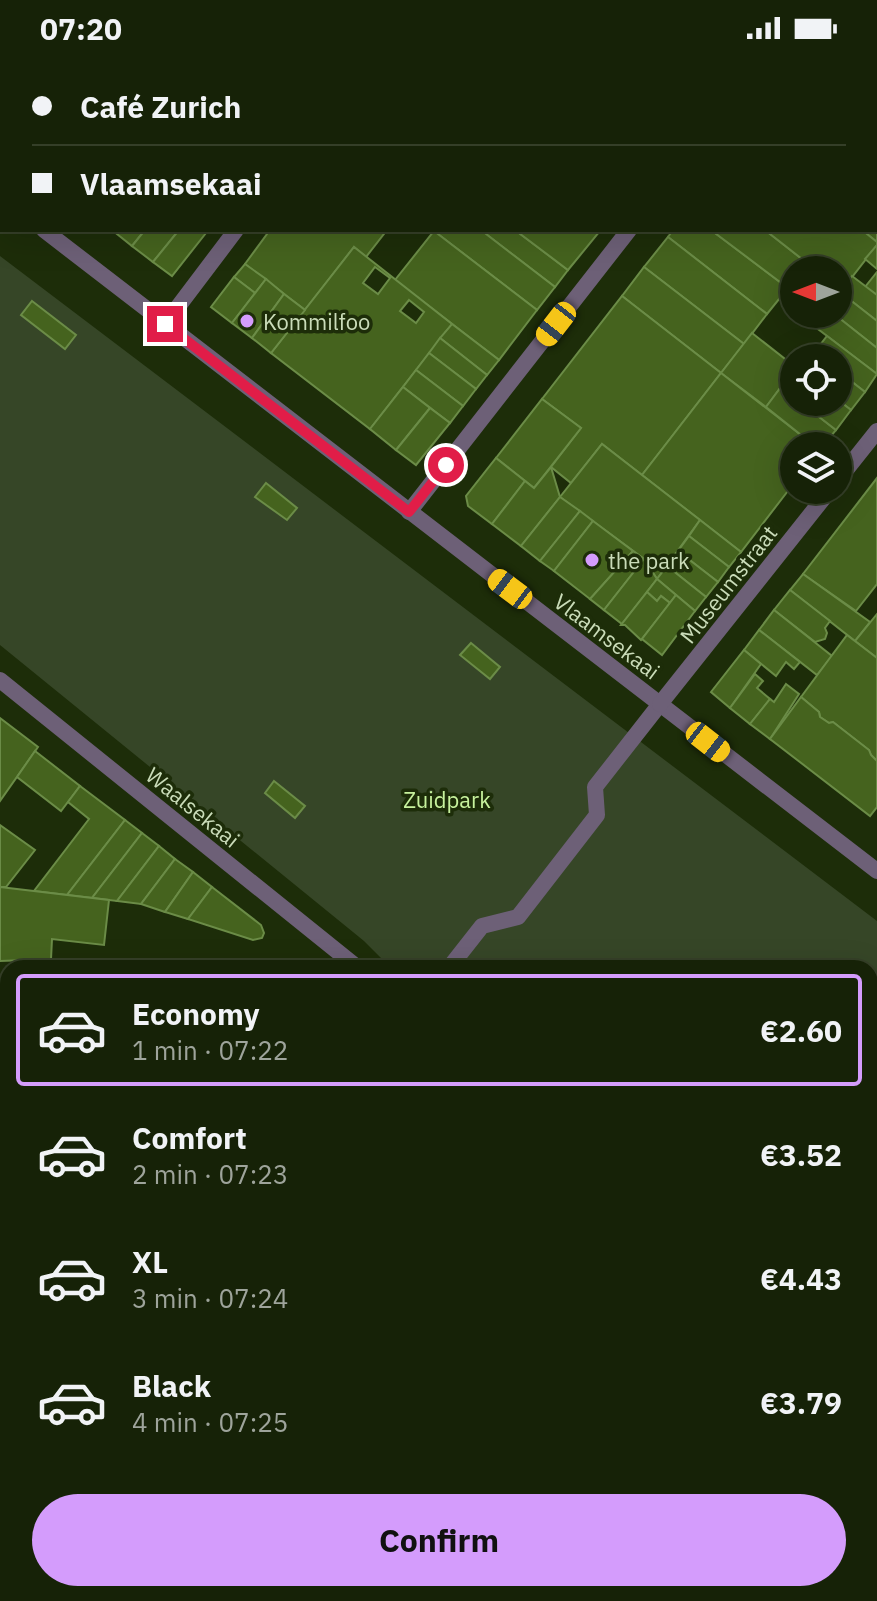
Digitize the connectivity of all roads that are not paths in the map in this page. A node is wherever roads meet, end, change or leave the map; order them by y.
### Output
1 (47, 232) edge
2 (234, 232) edge
3 (627, 232) edge
4 (165, 324) junction
5 (877, 431) edge
6 (852, 462) edge
7 (819, 504) edge
8 (409, 512) junction
9 (0, 680) edge
10 (660, 704) junction
11 (877, 871) edge
12 (348, 960) edge
13 (455, 960) edge

1 - 4 street, Vlaamsekaai
2 - 4 street
3 - 8 street
4 - 8 street, Vlaamsekaai
5 - 6 street
7 - 10 street, Museumstraat
8 - 10 street, Vlaamsekaai
9 - 12 street, Waalsekaai
10 - 11 street, Vlaamsekaai
10 - 13 street, Museumstraat

